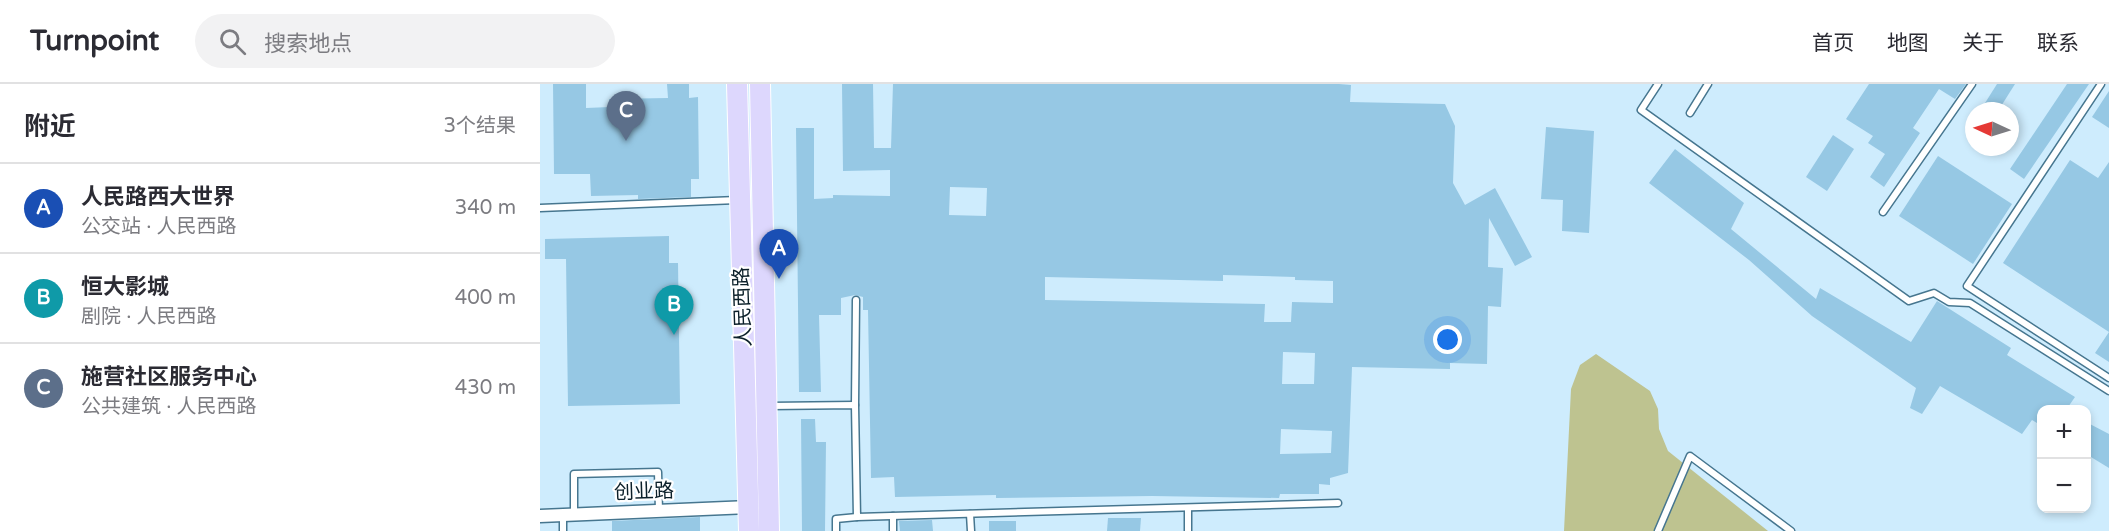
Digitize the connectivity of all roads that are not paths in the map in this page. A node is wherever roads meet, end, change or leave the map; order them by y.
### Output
1 (737, 84) edge
2 (760, 84) edge
3 (1659, 84) edge
4 (1708, 84) edge
5 (1972, 84) edge
6 (2102, 84) edge
7 (1690, 113) dead end
8 (740, 200) junction
9 (540, 208) edge
10 (1883, 212) dead end
11 (856, 300) dead end
12 (2109, 378) edge
13 (2109, 391) edge
14 (855, 405) junction
15 (766, 406) junction
16 (1338, 503) dead end
17 (749, 507) junction
18 (1188, 508) junction
19 (659, 511) junction
20 (970, 514) junction
21 (568, 515) junction
22 (540, 516) edge
23 (893, 516) junction
24 (857, 518) junction
25 (563, 531) edge
26 (749, 531) edge
27 (769, 531) edge
28 (836, 531) edge
29 (893, 531) edge
30 (970, 531) edge
31 (1188, 531) edge
32 (1658, 531) edge
33 (1791, 531) edge

1 - 8 main road, 人民西路
2 - 15 main road, 人民西路
3 - 13 lane
4 - 7 lane
5 - 10 lane
6 - 12 lane
8 - 9 lane
8 - 17 main road, 人民西路
11 - 14 lane
14 - 15 lane
14 - 24 lane
15 - 27 main road, 人民西路
16 - 18 lane
17 - 19 street, 创业路
17 - 26 main road, 人民西路
18 - 20 lane
18 - 31 lane
19 - 21 street, 创业路
19 - 21 lane
20 - 23 lane
20 - 30 lane
21 - 22 street, 创业路
21 - 25 lane
23 - 24 lane
23 - 29 lane
24 - 28 lane
32 - 33 lane

